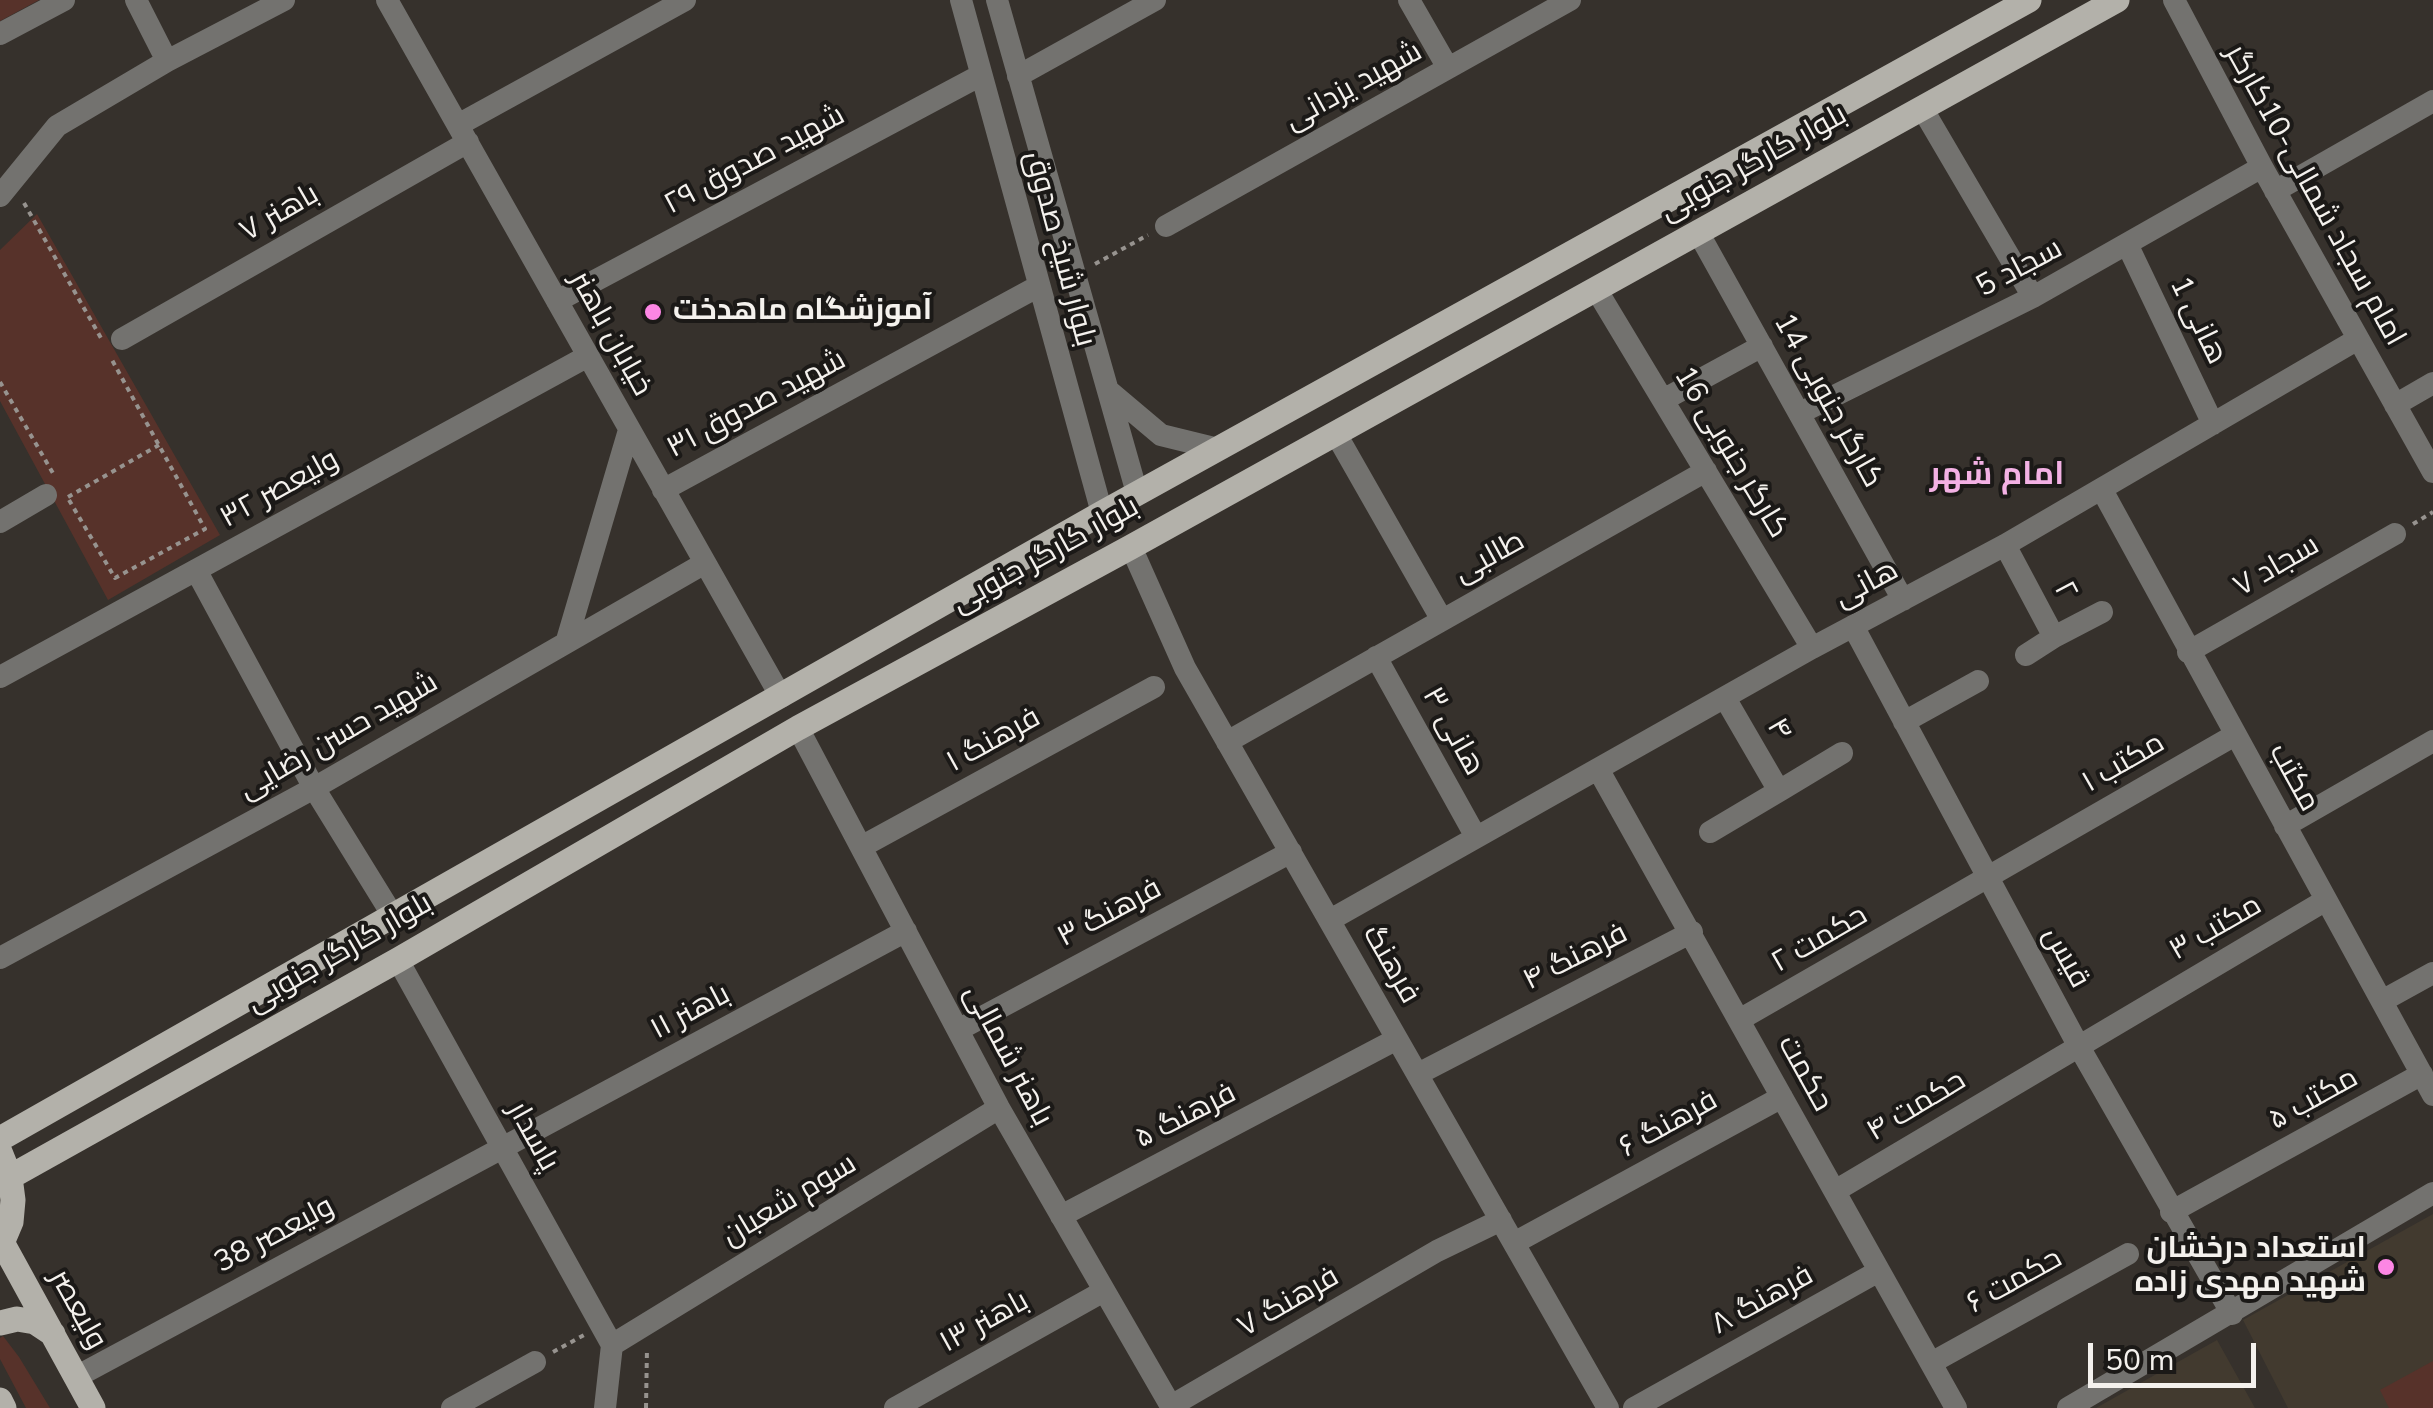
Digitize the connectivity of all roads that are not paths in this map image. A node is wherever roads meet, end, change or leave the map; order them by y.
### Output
1 (64, 0) edge
2 (136, 0) edge
3 (284, 0) edge
4 (387, 0) edge
5 (685, 0) edge
6 (961, 0) edge
7 (997, 0) edge
8 (1155, 0) edge
9 (1409, 0) edge
10 (1570, 0) edge
11 (2029, 0) edge
12 (2117, 0) edge
13 (2174, 0) edge
14 (0, 34) edge
15 (167, 61) junction
16 (1448, 68) junction
17 (980, 75) junction
18 (1018, 76) junction
19 (2433, 101) edge
20 (1922, 108) junction
21 (463, 133) junction
22 (2262, 167) junction
23 (6, 188) edge
24 (2276, 191) junction
25 (1166, 226) road end
26 (1698, 232) junction
27 (2127, 244) junction
28 (1037, 287) junction
29 (1596, 289) junction
30 (2032, 298) junction
31 (557, 301) junction
32 (122, 339) dead end
33 (2358, 339) junction
34 (1762, 346) junction
35 (588, 356) junction
36 (2433, 384) edge
37 (1106, 388) junction
38 (1663, 400) junction
39 (2396, 405) junction
40 (1800, 413) junction
41 (2213, 424) junction
42 (630, 430) junction
43 (1336, 434) junction
44 (1218, 449) junction
45 (1706, 470) junction
46 (2433, 472) edge
47 (664, 490) junction
48 (2102, 490) junction
49 (1138, 493) junction
50 (57, 496) road end
51 (1102, 513) junction
52 (0, 522) edge
53 (2396, 534) dead end
54 (2005, 546) junction
55 (1132, 547) junction
56 (705, 562) junction
57 (196, 570) junction
58 (1903, 600) junction
59 (2102, 612) dead end
60 (1442, 620) junction
61 (1853, 626) junction
62 (2054, 637) junction
63 (567, 640) junction
64 (1812, 648) junction
65 (2188, 652) junction
66 (2026, 655) dead end
67 (1376, 657) junction
68 (0, 677) edge
69 (1978, 680) dead end
70 (1154, 687) dead end
71 (781, 697) junction
72 (1725, 698) junction
73 (1904, 722) junction
74 (734, 723) junction
75 (798, 728) junction
76 (2234, 735) junction
77 (2433, 741) edge
78 (1227, 742) junction
79 (1842, 753) dead end
80 (746, 758) junction
81 (1598, 769) junction
82 (314, 788) junction
83 (1779, 791) junction
84 (2285, 826) junction
85 (1710, 832) dead end
86 (1476, 837) junction
87 (862, 847) junction
88 (1291, 852) junction
89 (1987, 879) junction
90 (2326, 900) junction
91 (393, 916) junction
92 (1330, 920) junction
93 (906, 931) junction
94 (1692, 932) junction
95 (7, 949) edge
96 (398, 960) junction
97 (2433, 973) edge
98 (2382, 1001) junction
99 (1739, 1020) junction
100 (958, 1030) junction
101 (1398, 1038) junction
102 (2078, 1044) junction
103 (1418, 1074) junction
104 (2427, 1085) edge
105 (1782, 1097) junction
106 (999, 1108) junction
107 (0, 1139) edge
108 (503, 1147) junction
109 (0, 1152) edge
110 (10, 1178) junction
111 (1834, 1190) junction
112 (2433, 1192) edge
113 (2171, 1212) junction
114 (1061, 1216) junction
115 (1500, 1220) junction
116 (1514, 1243) junction
117 (2, 1246) edge
118 (2128, 1254) dead end
119 (1880, 1270) junction
120 (1104, 1291) junction
121 (2232, 1314) junction
122 (0, 1324) edge
123 (52, 1334) junction
124 (607, 1335) junction
125 (535, 1362) road end
126 (1931, 1363) junction
127 (76, 1377) junction
128 (0, 1400) edge
129 (1171, 1407) edge
130 (4, 1408) edge
131 (93, 1408) edge
132 (452, 1408) edge
133 (605, 1408) edge
134 (896, 1408) edge
135 (1608, 1408) edge
136 (1634, 1408) edge
137 (1956, 1408) edge
138 (2068, 1408) edge

1 - 14 street
2 - 15 street
3 - 15 street
4 - 21 street, خیابان باهنر
5 - 21 street, باهنر ۷
6 - 17 street, بلوار شیخ صدوق
7 - 18 street, بلوار شیخ صدوق
8 - 18 street
9 - 16 street
10 - 16 street, شهید یزدانی
11 - 44 main road, بلوار کارگر جنوبی
12 - 20 main road, بلوار کارگر جنوبی
13 - 22 street, امام سجاد شمالی-10کارگر
15 - 23 street
16 - 25 street, شهید یزدانی
17 - 28 street, بلوار شیخ صدوق
17 - 31 street, شهید صدوق ۲۹
18 - 37 street, بلوار شیخ صدوق
19 - 24 street
20 - 26 main road, بلوار کارگر جنوبی
20 - 30 street
21 - 31 street, خیابان باهنر
21 - 32 street, باهنر ۷
22 - 24 street, امام سجاد شمالی-10کارگر
22 - 27 street, سجاد 5
24 - 33 street, امام سجاد شمالی-10کارگر
26 - 29 main road, بلوار کارگر جنوبی
26 - 34 street, کارگر جنوبی 14
27 - 30 street, سجاد 5
27 - 41 street, هانی 1
28 - 47 street, شهید صدوق ۳۱
28 - 51 street, بلوار شیخ صدوق
29 - 38 street, کارگر جنوبی 16
29 - 43 main road, بلوار کارگر جنوبی
30 - 40 street, سجاد 5
31 - 35 street, خیابان باهنر
33 - 39 street, امام سجاد شمالی-10کارگر
33 - 41 street, هانی
34 - 38 street
34 - 40 street, کارگر جنوبی 14
35 - 42 street, خیابان باهنر
35 - 57 street, ولیعصر ۳۲
36 - 39 street
37 - 44 street
37 - 49 street, بلوار شیخ صدوق
38 - 45 street, کارگر جنوبی 16
39 - 46 street, امام سجاد شمالی-10کارگر
40 - 58 street, کارگر جنوبی 14
41 - 48 street, هانی
42 - 47 street, خیابان باهنر
42 - 63 street
43 - 55 main road, بلوار کارگر جنوبی
43 - 60 street
44 - 49 main road, بلوار کارگر جنوبی
45 - 60 street, طالبی
45 - 64 street, کارگر جنوبی 16
47 - 56 street, خیابان باهنر
48 - 54 street, هانی
48 - 65 street, مکتب
49 - 51 main road, بلوار کارگر جنوبی
49 - 55 main road
50 - 52 street
51 - 55 main road
51 - 71 main road, بلوار کارگر جنوبی
53 - 65 street, سجاد ۷
54 - 58 street, هانی
54 - 62 street, ۲
55 - 75 main road, بلوار کارگر جنوبی
55 - 78 street, فرهنگ
56 - 63 street, شهید حسن رضایی
56 - 71 street, خیابان باهنر
57 - 68 street, ولیعصر ۳۲
57 - 82 street
58 - 61 street, هانی
59 - 62 street
60 - 67 street, طالبی
61 - 64 street, هانی
61 - 73 street, قیس
62 - 66 street, ۲
63 - 82 street, شهید حسن رضایی
64 - 72 street, هانی
65 - 76 street, مکتب
67 - 78 street, طالبی
67 - 86 street, هانی ۳
69 - 73 street
70 - 87 street, فرهنگ ۱
71 - 74 main road, بلوار کارگر جنوبی
71 - 75 main road
72 - 81 street, هانی
72 - 83 street, ۴
73 - 89 street, قیس
74 - 80 main road
74 - 91 main road, بلوار کارگر جنوبی
75 - 80 main road, بلوار کارگر جنوبی
75 - 87 street, باهنر شمالی
76 - 84 street, مکتب
76 - 89 street, مکتب ۱
77 - 84 street
78 - 88 street, فرهنگ
79 - 83 street, ۴
80 - 96 main road, بلوار کارگر جنوبی
81 - 86 street, هانی
81 - 94 street, حکمت
82 - 91 street
82 - 95 street, شهید حسن رضایی
83 - 85 street, ۴
84 - 90 street, مکتب
86 - 92 street, هانی
87 - 93 street, باهنر شمالی
88 - 92 street, فرهنگ
88 - 100 street, فرهنگ ۳
89 - 99 street, حکمت ۲
89 - 102 street, قیس
90 - 98 street, مکتب
90 - 102 street, مکتب ۳
91 - 107 main road, بلوار کارگر جنوبی
92 - 101 street, فرهنگ
93 - 100 street, باهنر شمالی
93 - 108 street, باهنر ۱۱
94 - 99 street, حکمت
94 - 103 street, فرهنگ ۴
96 - 108 street, پاسدار
96 - 110 main road, بلوار کارگر جنوبی
97 - 98 street
98 - 104 street, مکتب
99 - 105 street, حکمت
100 - 106 street, باهنر شمالی
101 - 103 street, فرهنگ
101 - 114 street, فرهنگ ۵
102 - 111 street, حکمت ۴
102 - 113 street, قیس
103 - 115 street, فرهنگ
104 - 113 street, مکتب ۵
105 - 111 street, حکمت
105 - 116 street, فرهنگ ۶
106 - 114 street, باهنر شمالی
106 - 124 street, سوم شعبان
108 - 124 street, پاسدار
108 - 127 street, ولیعصر 38
109 - 110 main road
110 - 117 main road
111 - 119 street, حکمت
112 - 121 street
113 - 121 street, قیس
114 - 120 street, باهنر شمالی
115 - 116 street, فرهنگ
115 - 129 street, فرهنگ ۷
116 - 135 street, فرهنگ
117 - 123 main road, ولیعصر
118 - 126 street, حکمت ۶
119 - 126 street, حکمت
119 - 136 street, فرهنگ ۸
120 - 129 street, باهنر شمالی
120 - 134 street, باهنر ۱۳
121 - 138 street
122 - 123 main road
123 - 127 main road, ولیعصر
124 - 133 street
125 - 132 street
126 - 137 street, حکمت
127 - 131 main road, ولیعصر
128 - 130 main road

